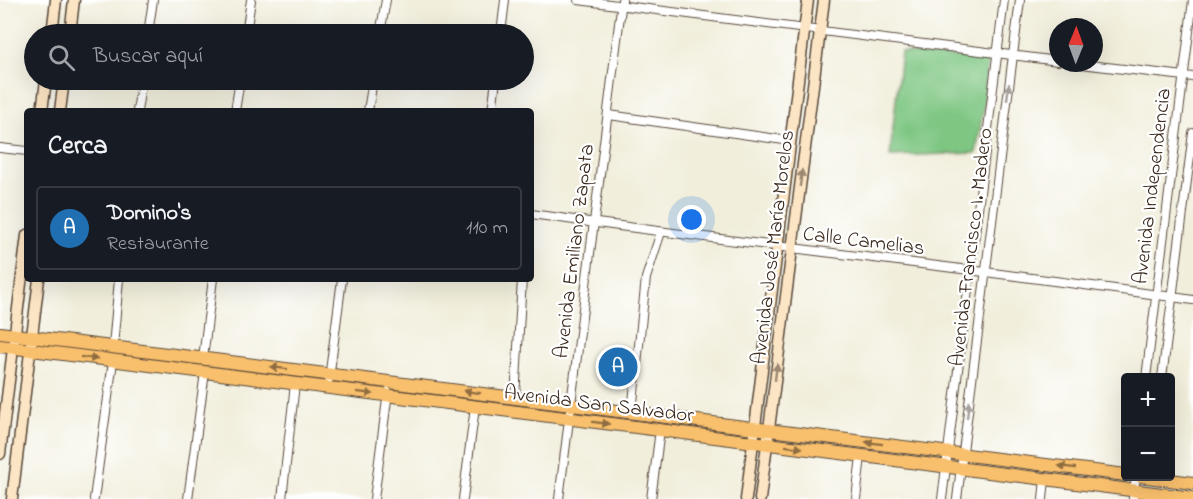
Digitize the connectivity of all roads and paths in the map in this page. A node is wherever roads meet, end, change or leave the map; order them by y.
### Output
1 (56, 0) edge
2 (74, 0) edge
3 (153, 0) edge
4 (251, 0) edge
5 (386, 0) edge
6 (506, 0) edge
7 (578, 0) edge
8 (808, 0) edge
9 (824, 0) edge
10 (1004, 0) edge
11 (1020, 0) edge
12 (1193, 0) edge
13 (622, 3) edge
14 (53, 24) edge
15 (71, 24) edge
16 (149, 24) edge
17 (247, 24) edge
18 (382, 24) edge
19 (502, 24) edge
20 (805, 29) junction
21 (820, 32) junction
22 (997, 55) junction
23 (1012, 56) junction
24 (1049, 60) edge
25 (1103, 67) edge
26 (1184, 76) junction
27 (1193, 77) edge
28 (45, 90) edge
29 (63, 90) edge
30 (140, 90) edge
31 (238, 90) edge
32 (371, 90) edge
33 (495, 90) edge
34 (42, 108) edge
35 (60, 108) edge
36 (137, 108) edge
37 (235, 108) edge
38 (368, 108) edge
39 (492, 108) edge
40 (609, 115) junction
41 (1193, 133) edge
42 (791, 141) junction
43 (0, 148) edge
44 (24, 151) edge
45 (534, 214) edge
46 (594, 223) junction
47 (661, 232) junction
48 (777, 248) junction
49 (792, 249) junction
50 (24, 260) edge
51 (972, 271) junction
52 (986, 272) junction
53 (39, 282) edge
54 (119, 282) edge
55 (213, 282) edge
56 (342, 282) edge
57 (522, 282) edge
58 (1155, 294) junction
59 (1172, 297) junction
60 (1193, 300) edge
61 (0, 333) edge
62 (15, 334) junction
63 (32, 337) junction
64 (0, 346) edge
65 (113, 347) junction
66 (13, 348) junction
67 (31, 350) junction
68 (203, 358) junction
69 (113, 361) junction
70 (205, 372) junction
71 (1147, 373) edge
72 (1163, 373) edge
73 (329, 374) junction
74 (389, 382) junction
75 (295, 384) junction
76 (327, 388) junction
77 (388, 396) junction
78 (515, 398) junction
79 (572, 405) junction
80 (475, 406) junction
81 (632, 412) junction
82 (571, 419) junction
83 (755, 428) junction
84 (660, 430) junction
85 (768, 430) junction
86 (753, 442) junction
87 (767, 444) junction
88 (948, 452) junction
89 (0, 454) edge
90 (963, 454) junction
91 (861, 456) junction
92 (946, 466) junction
93 (961, 468) junction
94 (1121, 474) edge
95 (1045, 479) junction
96 (1175, 481) edge
97 (1193, 483) edge
98 (1134, 495) edge
99 (1148, 495) edge
100 (1193, 498) edge
101 (12, 499) edge
102 (94, 499) edge
103 (188, 499) edge
104 (282, 499) edge
105 (374, 499) edge
106 (463, 499) edge
107 (559, 499) edge
108 (651, 499) edge
109 (746, 499) edge
110 (760, 499) edge
111 (856, 499) edge
112 (942, 499) edge
113 (957, 499) edge
114 (1043, 499) edge

1 - 14 street
2 - 15 street
3 - 16 street
4 - 17 street
5 - 18 street
6 - 19 street
7 - 13 street
8 - 20 street, Avenida José María Morelos
9 - 21 street, Avenida José María Morelos
10 - 22 street, Avenida Francisco I. Madero
11 - 23 street, Avenida Francisco I. Madero
12 - 26 street, Avenida Independencia
13 - 20 street
13 - 40 street, Avenida Emiliano Zapata
20 - 21 street
20 - 42 street, Avenida José María Morelos
21 - 22 street
49 -> 21 street, Avenida José María Morelos
22 - 23 street
22 - 51 street, Avenida Francisco I. Madero
23 - 24 street
52 -> 23 street, Avenida Francisco I. Madero
25 - 26 street
26 - 27 street
26 - 58 street, Avenida Independencia
28 - 34 street
29 - 35 street
30 - 36 street
31 - 37 street
32 - 38 street
33 - 39 street
40 - 42 street
40 - 46 street, Avenida Emiliano Zapata
41 - 59 street, Avenida Independencia
42 - 48 street, Avenida José María Morelos
43 - 44 street
45 - 46 street, Calle Camelias
46 - 47 street, Calle Camelias
46 - 79 street, Avenida Emiliano Zapata
47 - 48 street, Calle Camelias
47 - 81 street
48 - 49 street, Calle Camelias
48 - 83 street, Avenida José María Morelos
49 - 51 street, Calle Camelias
85 -> 49 street, Avenida José María Morelos
50 - 62 street
51 - 52 street, Calle Camelias
51 - 88 street, Avenida Francisco I. Madero
52 - 58 street, Calle Camelias
90 -> 52 street, Avenida Francisco I. Madero
53 - 63 street
54 - 65 street
55 - 68 street
56 - 73 street
57 - 78 street
58 - 59 street, Calle Camelias
58 - 71 street, Avenida Independencia
59 - 60 street, Calle Camelias
59 - 72 street, Avenida Independencia
61 - 62 main road, Avenida San Salvador
62 - 63 main road, Avenida San Salvador
62 - 66 street
63 - 65 main road, Avenida San Salvador
63 - 67 street
64 - 66 main road, Avenida San Salvador
65 - 68 main road, Avenida San Salvador
66 - 67 main road, Avenida San Salvador
66 - 89 street
67 -> 69 main road, Avenida San Salvador
67 - 101 street
73 -> 68 main road, Avenida San Salvador
69 - 70 main road, Avenida San Salvador
69 - 102 street
70 - 75 main road, Avenida San Salvador
70 - 103 street
73 - 74 main road, Avenida San Salvador
73 - 76 street
74 - 77 street
78 -> 74 main road, Avenida San Salvador
75 - 76 main road, Avenida San Salvador
75 - 104 street
76 -> 77 main road, Avenida San Salvador
77 - 80 main road, Avenida San Salvador
77 - 105 street
78 - 79 main road, Avenida San Salvador
79 - 81 main road, Avenida San Salvador
79 - 82 street, Avenida Emiliano Zapata
80 - 82 main road, Avenida San Salvador
80 - 106 street
81 - 83 main road, Avenida San Salvador
82 -> 84 main road, Avenida San Salvador
82 - 107 street, Avenida Emiliano Zapata
83 - 85 main road, Avenida San Salvador
83 - 86 street, Avenida José María Morelos
84 - 86 main road, Avenida San Salvador
84 - 108 street
85 - 87 street, Avenida José María Morelos
88 -> 85 main road, Avenida San Salvador
86 - 87 main road, Avenida San Salvador
86 - 109 street, Avenida José María Morelos
87 -> 91 main road, Avenida San Salvador
87 - 110 street, Avenida José María Morelos
88 - 90 main road, Avenida San Salvador
88 - 92 street, Avenida Francisco I. Madero
90 - 93 street, Avenida Francisco I. Madero
94 -> 90 main road, Avenida San Salvador
91 - 92 main road, Avenida San Salvador
91 - 111 street
92 - 93 main road, Avenida San Salvador
92 - 112 street, Avenida Francisco I. Madero
93 - 95 main road, Avenida San Salvador
93 - 113 street, Avenida Francisco I. Madero
95 - 98 main road, Avenida San Salvador
95 - 114 street
96 - 97 main road
98 - 99 main road, Avenida San Salvador
99 - 100 main road, Avenida San Salvador

